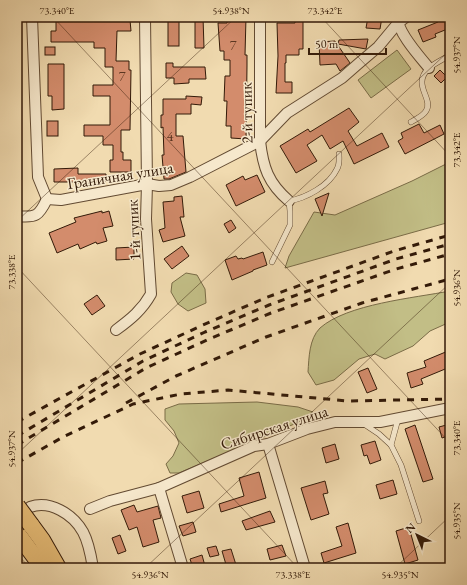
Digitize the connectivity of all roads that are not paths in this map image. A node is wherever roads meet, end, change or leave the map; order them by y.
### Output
1 (32, 17) edge
2 (146, 17) edge
3 (260, 17) edge
4 (406, 17) edge
5 (398, 20) edge
6 (450, 55) edge
7 (429, 68) junction
8 (411, 122) dead end
9 (260, 141) junction
10 (339, 154) dead end
11 (147, 184) junction
12 (47, 199) junction
13 (289, 201) junction
14 (17, 216) edge
15 (272, 262) dead end
16 (116, 330) dead end
17 (450, 408) edge
18 (398, 419) junction
19 (363, 423) junction
20 (268, 444) junction
21 (391, 445) junction
22 (158, 488) junction
23 (23, 507) edge
24 (90, 509) dead end
25 (419, 520) dead end
26 (22, 531) edge
27 (43, 568) edge
28 (58, 568) edge
29 (93, 568) edge
30 (183, 568) edge
31 (305, 568) edge

1 - 12 street
2 - 11 street, 1-й тупик
3 - 9 street, 2-й тупик
4 - 5 street, Граничная улица
5 - 7 street
5 - 9 street, Граничная улица
6 - 7 lane
7 - 8 lane
9 - 11 street, Граничная улица
9 - 13 street, 2-й тупик
10 - 13 lane
11 - 12 street, Граничная улица
11 - 16 street, 1-й тупик
12 - 14 street
13 - 15 lane
17 - 18 street, Сибирская улица
18 - 19 street, Сибирская улица
18 - 21 lane
19 - 20 street, Сибирская улица
19 - 21 lane
20 - 22 street, Сибирская улица
20 - 31 street
21 - 25 lane
22 - 24 street, Сибирская улица
22 - 30 street
23 - 26 main road, bridge
23 - 29 street
26 - 27 main road
26 - 28 main road

